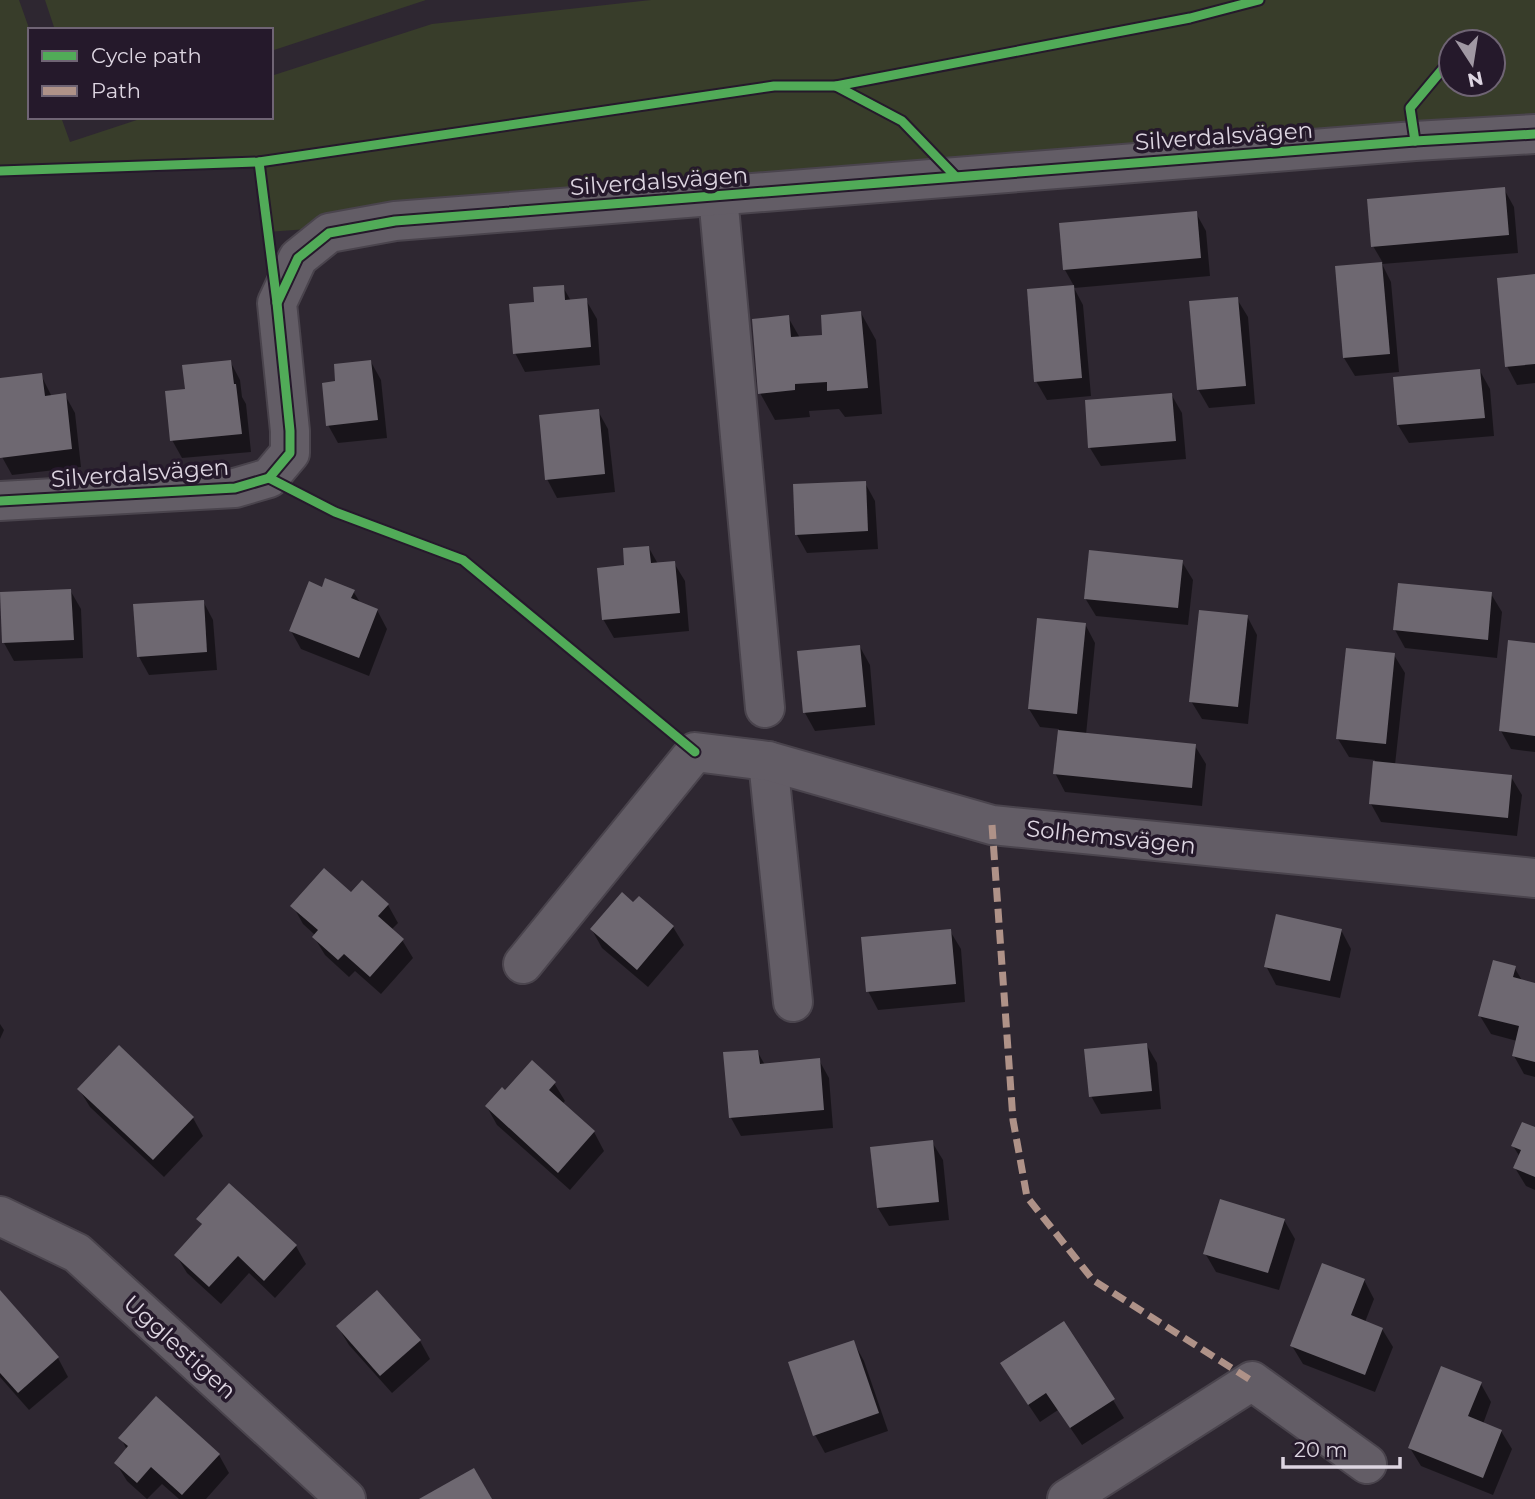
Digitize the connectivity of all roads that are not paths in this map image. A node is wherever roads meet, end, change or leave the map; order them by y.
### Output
1 (1535, 134) edge
2 (718, 196) junction
3 (0, 501) edge
4 (765, 708) dead end
5 (768, 761) junction
6 (1535, 878) edge
7 (523, 964) dead end
8 (793, 1002) dead end
9 (0, 1216) edge
10 (1367, 1464) dead end
11 (346, 1499) edge
12 (1067, 1499) edge

1 - 2 street, Silverdalsvägen
2 - 3 street, Silverdalsvägen
2 - 4 street, Silverdalsvägen
5 - 6 street, Solhemsvägen
5 - 7 street, Solhemsvägen
5 - 8 street
9 - 11 street, Ugglestigen
10 - 12 street

